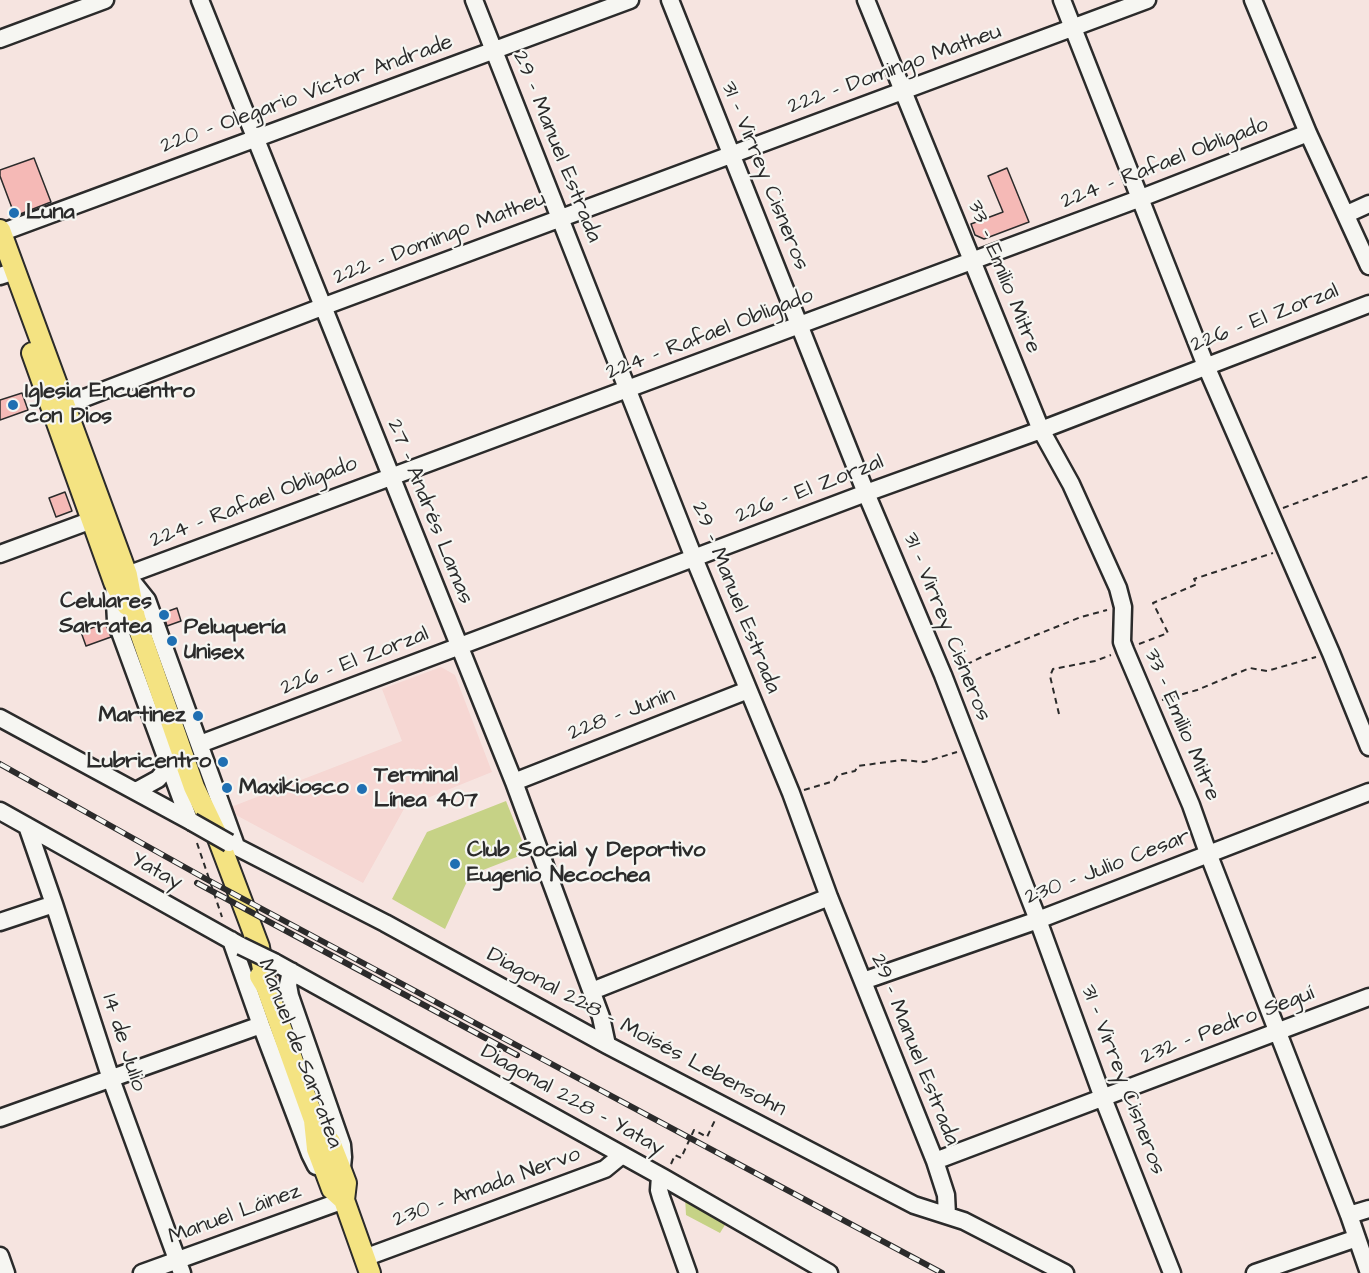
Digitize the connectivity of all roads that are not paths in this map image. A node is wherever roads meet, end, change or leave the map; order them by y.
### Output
1 (105, 0) edge
2 (200, 0) edge
3 (474, 0) edge
4 (630, 0) edge
5 (670, 0) edge
6 (866, 0) edge
7 (1062, 0) edge
8 (1147, 0) edge
9 (1253, 0) edge
10 (1073, 27) junction
11 (0, 39) edge
12 (493, 49) junction
13 (904, 91) junction
14 (1308, 133) junction
15 (254, 138) junction
16 (731, 155) junction
17 (1141, 198) junction
18 (1369, 204) edge
19 (1347, 214) junction
20 (560, 218) junction
21 (0, 232) edge
22 (972, 261) junction
23 (1369, 266) edge
24 (5, 272) edge
25 (1369, 304) edge
26 (322, 307) junction
27 (800, 325) junction
28 (1206, 366) junction
29 (629, 390) junction
30 (59, 408) junction
31 (1041, 430) junction
32 (390, 476) junction
33 (866, 493) junction
34 (92, 520) junction
35 (0, 554) edge
36 (694, 558) junction
37 (120, 579) junction
38 (460, 646) junction
39 (748, 690) junction
40 (0, 718) edge
41 (200, 744) junction
42 (1369, 747) edge
43 (169, 762) junction
44 (514, 782) junction
45 (136, 791) junction
46 (1369, 792) edge
47 (0, 811) edge
48 (191, 821) junction
49 (27, 826) junction
50 (233, 844) junction
51 (1208, 853) junction
52 (829, 897) junction
53 (54, 904) junction
54 (1038, 920) junction
55 (0, 922) edge
56 (236, 943) junction
57 (291, 971) junction
58 (863, 981) junction
59 (592, 991) junction
60 (1369, 997) edge
61 (261, 1025) junction
62 (1278, 1030) junction
63 (607, 1045) junction
64 (111, 1079) junction
65 (1103, 1098) junction
66 (0, 1118) edge
67 (622, 1155) junction
68 (935, 1161) junction
69 (665, 1171) junction
70 (335, 1176) junction
71 (344, 1200) junction
72 (1369, 1209) edge
73 (947, 1215) junction
74 (1349, 1215) junction
75 (1357, 1238) junction
76 (0, 1256) edge
77 (367, 1265) edge
78 (179, 1267) edge
79 (6, 1273) edge
80 (142, 1273) edge
81 (688, 1273) edge
82 (830, 1273) edge
83 (1065, 1273) edge
84 (1172, 1273) edge
85 (1255, 1273) edge
86 (1369, 1273) edge

1 - 11 street
2 - 15 street, 27 - Andrés Lamas
3 - 12 street, 29 - Manuel Estrada
4 - 12 street, 220 - Olegario Víctor Andrade
5 - 16 street, 31 - Virrey Cisneros
6 - 13 street, 33 - Emilio Mitre
7 - 10 street
8 - 10 street, 222 - Domingo Matheu
9 - 14 street
10 - 13 street, 222 - Domingo Matheu
10 - 17 street
12 - 15 street, 220 - Olegario Víctor Andrade
12 - 20 street, 29 - Manuel Estrada
13 - 16 street, 222 - Domingo Matheu
13 - 22 street, 33 - Emilio Mitre
14 - 17 street, 224 - Rafael Obligado
14 - 19 street
15 - 21 street, 220 - Olegario Víctor Andrade
15 - 26 street, 27 - Andrés Lamas
16 - 20 street, 222 - Domingo Matheu
16 - 27 street, 31 - Virrey Cisneros
17 - 22 street, 224 - Rafael Obligado
17 - 28 street
18 - 19 street
19 - 23 street
20 - 26 street, 222 - Domingo Matheu
20 - 29 street, 29 - Manuel Estrada
21 - 24 main road
22 - 27 street, 224 - Rafael Obligado
22 - 31 street, 33 - Emilio Mitre
24 - 30 main road
25 - 28 street, 226 - El Zorzal
26 - 30 street, 222 - Domingo Matheu
26 - 32 street, 27 - Andrés Lamas
27 - 29 street, 224 - Rafael Obligado
27 - 33 street, 31 - Virrey Cisneros
28 - 31 street, 226 - El Zorzal
28 - 42 street
29 - 32 street, 224 - Rafael Obligado
29 - 36 street, 29 - Manuel Estrada
30 - 34 main road
30 - 37 main road
31 - 33 street, 226 - El Zorzal
31 - 51 street, 33 - Emilio Mitre
32 - 37 street, 224 - Rafael Obligado
32 - 38 street, 27 - Andrés Lamas
33 - 36 street, 226 - El Zorzal
33 - 54 street, 31 - Virrey Cisneros
34 - 35 street
34 - 37 main road
36 - 38 street, 226 - El Zorzal
36 - 39 street, 29 - Manuel Estrada
37 - 41 street
37 - 43 street
37 - 70 main road, Manuel de Sarratea
38 - 41 street, 226 - El Zorzal
38 - 44 street, 27 - Andrés Lamas
39 - 44 street, 228 - Junín
39 - 52 street, 29 - Manuel Estrada
40 - 45 street, Diagonal 228 - Moisés Lebensohn
41 - 50 street
43 - 45 street
43 - 48 street
44 - 59 street, 27 - Andrés Lamas
45 - 48 street, Diagonal 228 - Moisés Lebensohn
46 - 51 street, 230 - Julio Cesar
47 - 49 street, Yatay
48 - 50 street, Diagonal 228 - Moisés Lebensohn, bridge
49 - 53 street, 14 de Julio
49 - 56 street, Yatay
50 - 63 street, Diagonal 228 - Moisés Lebensohn
51 - 54 street, 230 - Julio Cesar
51 - 62 street, 33 - Emilio Mitre
52 - 58 street, 29 - Manuel Estrada
52 - 59 street
53 - 55 street
53 - 64 street, 14 de Julio
54 - 58 street, 230 - Julio Cesar
54 - 65 street, 31 - Virrey Cisneros
56 - 57 street, Yatay, bridge
56 - 61 street, Manuel de Sarratea
57 - 67 street, Diagonal 228 - Yatay
57 - 70 street
58 - 68 street, 29 - Manuel Estrada
59 - 63 street, 27 - Andrés Lamas
60 - 62 street, 232 - Pedro Seguí
61 - 64 street
61 - 70 street, Manuel de Sarratea
62 - 65 street, 232 - Pedro Seguí
62 - 74 street, 33 - Emilio Mitre
63 - 73 street, Diagonal 228 - Moisés Lebensohn
64 - 66 street
64 - 78 street, 14 de Julio
65 - 68 street, 232 - Pedro Seguí
65 - 84 street, 31 - Virrey Cisneros
67 - 69 street, Diagonal 228 - Yatay
67 - 77 street, 230 - Amada Nervo
68 - 73 street, 29 - Manuel Estrada
69 - 81 street
69 - 82 street, Diagonal 228 - Yatay
70 - 71 main road
71 - 77 main road
71 - 78 street, Manuel Láinez
72 - 74 street
73 - 83 street, Diagonal 228 - Moisés Lebensohn
74 - 75 street, 33 - Emilio Mitre
75 - 85 street
75 - 86 street, 33 - Emilio Mitre
76 - 79 street
78 - 80 street, Manuel Láinez

